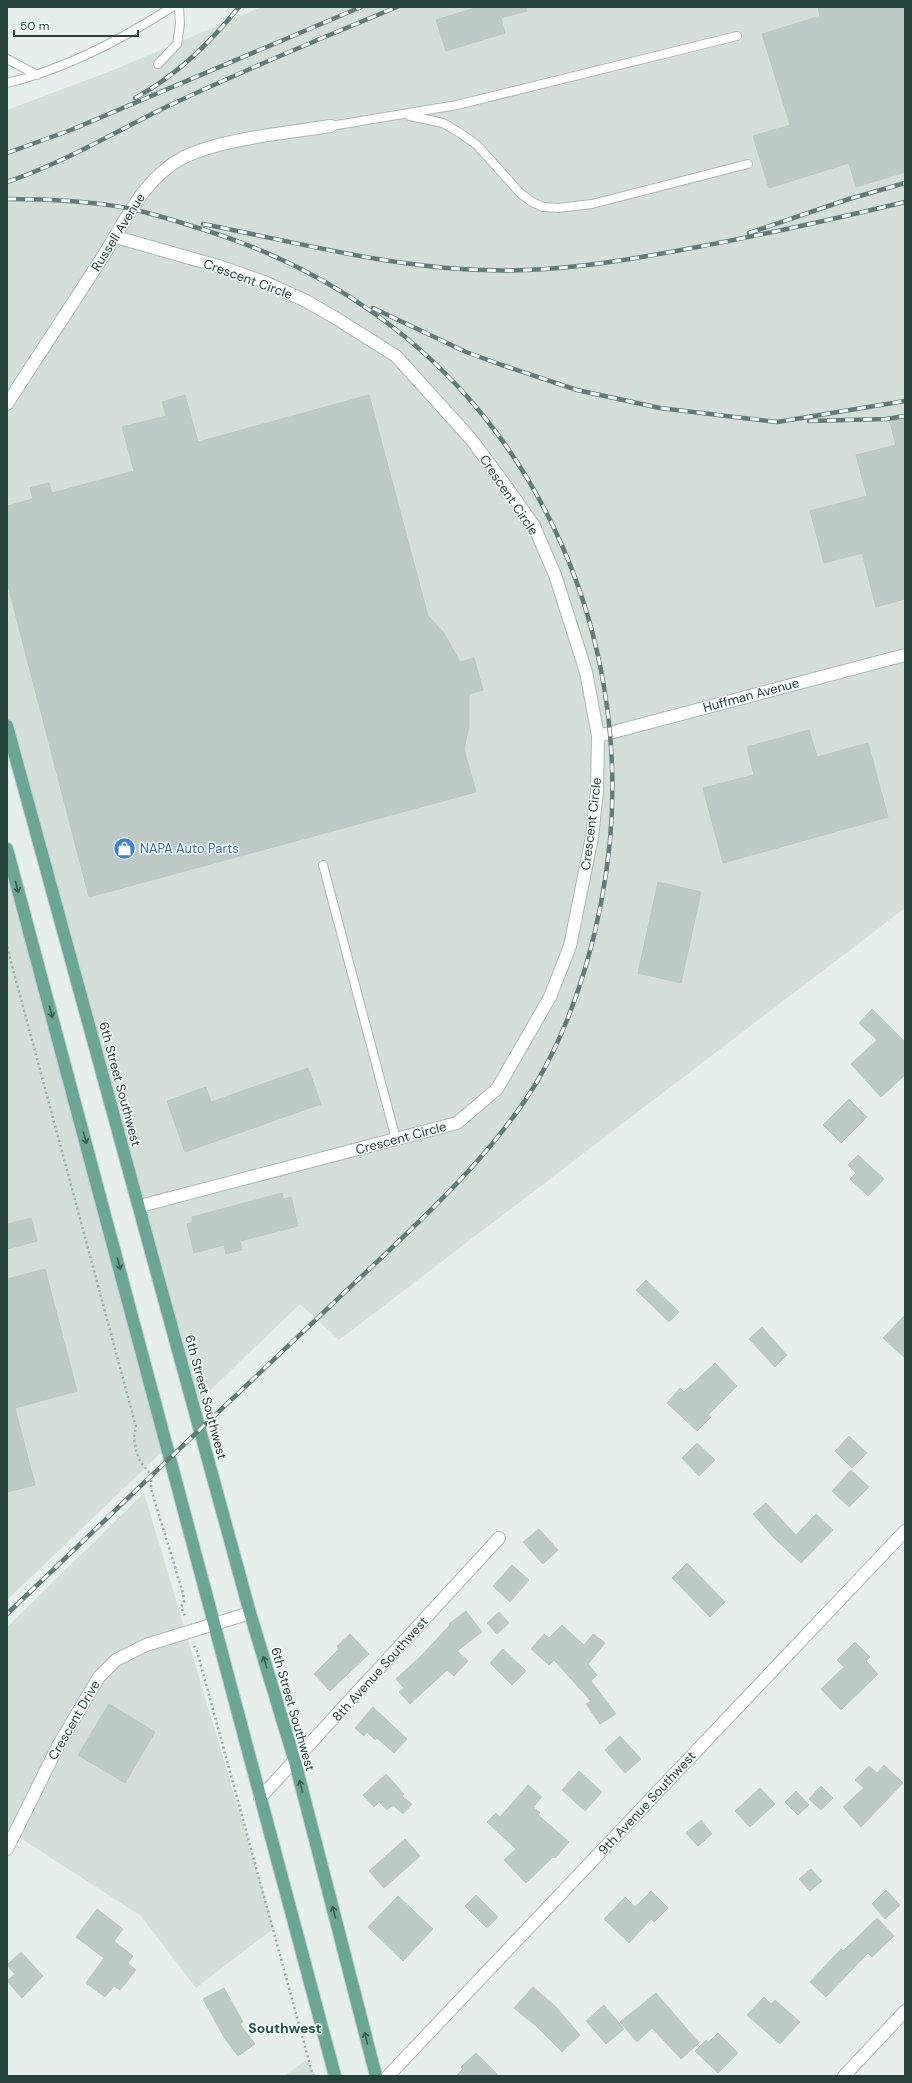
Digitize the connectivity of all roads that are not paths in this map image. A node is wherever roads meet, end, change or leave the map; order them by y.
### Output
1 (172, 7) edge
2 (180, 7) edge
3 (737, 36) dead end
4 (7, 60) edge
5 (158, 64) dead end
6 (37, 75) junction
7 (7, 83) edge
8 (403, 115) junction
9 (331, 126) joint
10 (748, 164) dead end
11 (116, 237) junction
12 (7, 404) edge
13 (905, 654) edge
14 (7, 726) edge
15 (598, 736) junction
16 (7, 849) edge
17 (323, 865) dead end
18 (396, 1139) junction
19 (140, 1206) junction
20 (905, 1531) edge
21 (499, 1538) dead end
22 (250, 1613) junction
23 (214, 1624) junction
24 (295, 1762) junction
25 (260, 1798) junction
26 (7, 1849) edge
27 (905, 2011) edge
28 (335, 2076) edge
29 (376, 2076) edge
30 (388, 2076) edge
31 (844, 2076) edge

1 - 6 lane
2 - 5 lane
3 - 8 lane
4 - 6 lane
6 - 7 lane
8 - 9 lane
8 - 10 lane
9 - 11 street, Russell Avenue
11 - 12 street, Russell Avenue
11 - 15 street, Crescent Circle
13 - 15 street, Huffman Avenue
14 - 19 main road, 6th Street Southwest
15 - 18 street, Crescent Circle
16 -> 23 main road
17 - 18 lane
18 - 19 street, Crescent Circle
19 - 22 main road, 6th Street Southwest
20 - 30 street, 9th Avenue Southwest
21 - 24 street, 8th Avenue Southwest
22 - 23 street, Crescent Drive
24 -> 22 main road, 6th Street Southwest
23 - 25 main road
23 - 26 street, Crescent Drive
24 - 25 street, 8th Avenue Southwest
29 -> 24 main road, 6th Street Southwest
25 - 28 main road
27 - 31 street

